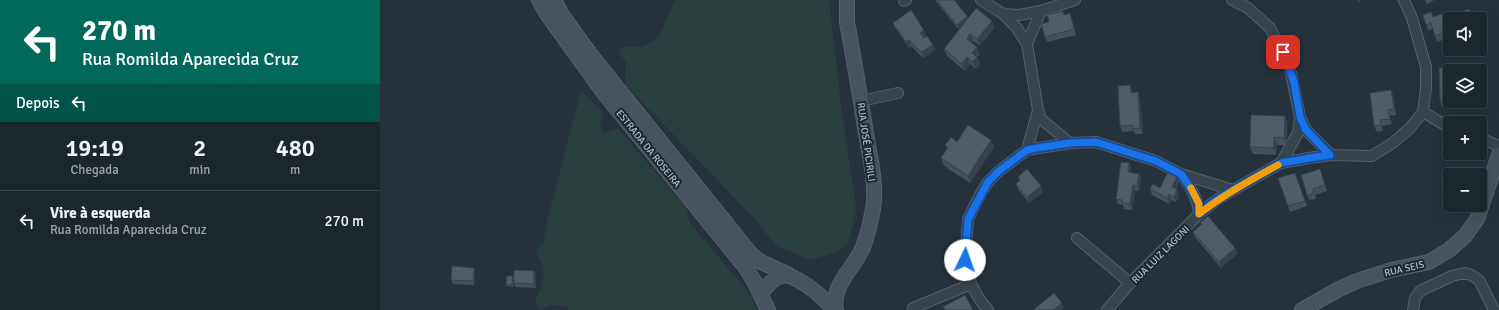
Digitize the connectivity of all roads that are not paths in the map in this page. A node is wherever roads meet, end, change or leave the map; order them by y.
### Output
1 (539, 0) edge
2 (554, 0) edge
3 (847, 0) edge
4 (981, 0) edge
5 (1075, 0) edge
6 (1232, 0) edge
7 (1404, 0) edge
8 (1041, 11) junction
9 (1003, 14) junction
10 (1027, 44) junction
11 (898, 93) dead end
12 (861, 101) junction
13 (1038, 110) junction
14 (1423, 112) junction
15 (1300, 117) junction
16 (1443, 124) edge
17 (1487, 141) edge
18 (1070, 143) junction
19 (1499, 146) edge
20 (1027, 150) junction
21 (1330, 155) junction
22 (1499, 155) edge
23 (1281, 163) junction
24 (1181, 174) junction
25 (1233, 190) junction
26 (1199, 214) junction
27 (1077, 238) dead end
28 (789, 275) junction
29 (843, 277) junction
30 (1130, 283) junction
31 (971, 284) junction
32 (813, 288) junction
33 (761, 294) junction
34 (913, 308) dead end
35 (768, 310) edge
36 (836, 310) edge
37 (988, 310) edge
38 (1107, 310) edge
39 (1302, 310) edge
40 (1414, 310) edge
41 (1494, 310) edge

1 - 33 street, ESTRADA DA ROSEIRA
2 - 28 street, ESTRADA DA ROSEIRA
3 - 12 street, RUA JOSÉ PICIRILI
4 - 9 street
5 - 8 street
6 - 15 street
7 - 14 street
8 - 9 street
8 - 10 street
9 - 10 street
10 - 13 street
11 - 12 street
12 - 29 street, RUA JOSÉ PICIRILI
13 - 18 street
13 - 20 street
14 - 16 street
14 - 21 street
15 - 21 street
15 - 23 street
17 - 19 street
18 - 20 street
18 - 24 street
20 - 31 street
21 - 23 street
22 - 39 street, RUA SEIS
23 - 25 street, RUA LUIZ LAGONI
24 - 25 street
24 - 26 street
25 - 26 street, RUA LUIZ LAGONI
26 - 30 street, RUA LUIZ LAGONI
27 - 30 street
28 - 32 street, ESTRADA DA ROSEIRA
28 - 33 street
29 - 32 street
29 - 36 street
30 - 38 street, RUA LUIZ LAGONI
31 - 34 street
31 - 37 street
32 - 36 street, ESTRADA DA ROSEIRA
33 - 35 street, ESTRADA DA ROSEIRA
40 - 41 street

